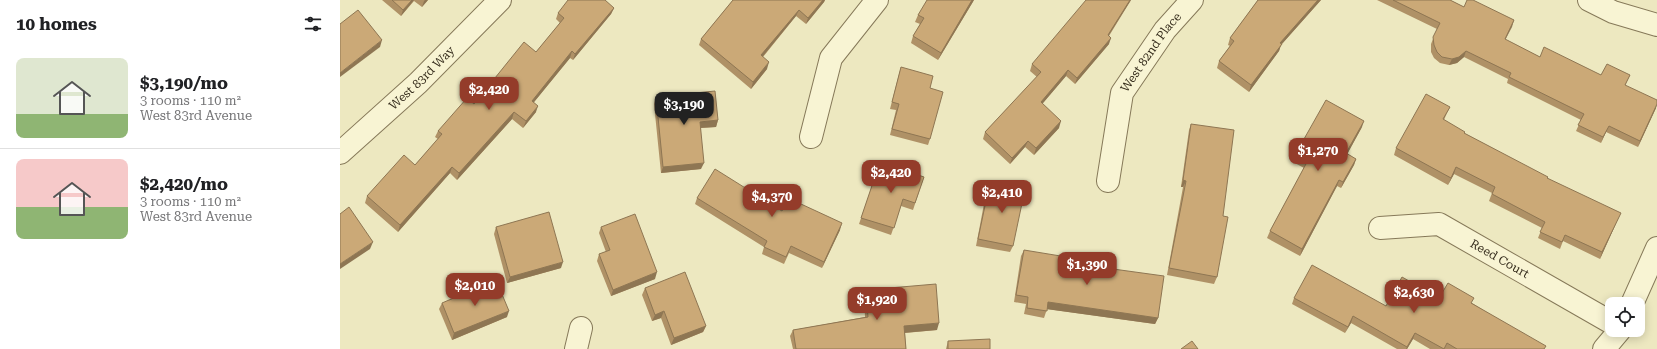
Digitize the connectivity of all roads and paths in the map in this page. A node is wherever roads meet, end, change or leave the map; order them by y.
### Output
1 (500, 0) edge
2 (877, 0) edge
3 (1192, 0) edge
4 (1589, 0) edge
5 (1657, 25) edge
6 (811, 137) dead end
7 (340, 153) edge
8 (1108, 181) dead end
9 (1380, 228) dead end
10 (1657, 248) edge
11 (1635, 297) edge
12 (1605, 319) edge
13 (581, 328) dead end
14 (1615, 337) edge
15 (1619, 337) edge
16 (576, 349) edge
17 (1604, 349) edge
18 (1616, 349) edge

1 - 7 street, West 83rd Way
2 - 6 street
3 - 8 street, West 82nd Place
4 - 5 street
9 - 12 street, Reed Court
10 - 11 street
13 - 16 street
14 - 17 street
15 - 18 street

